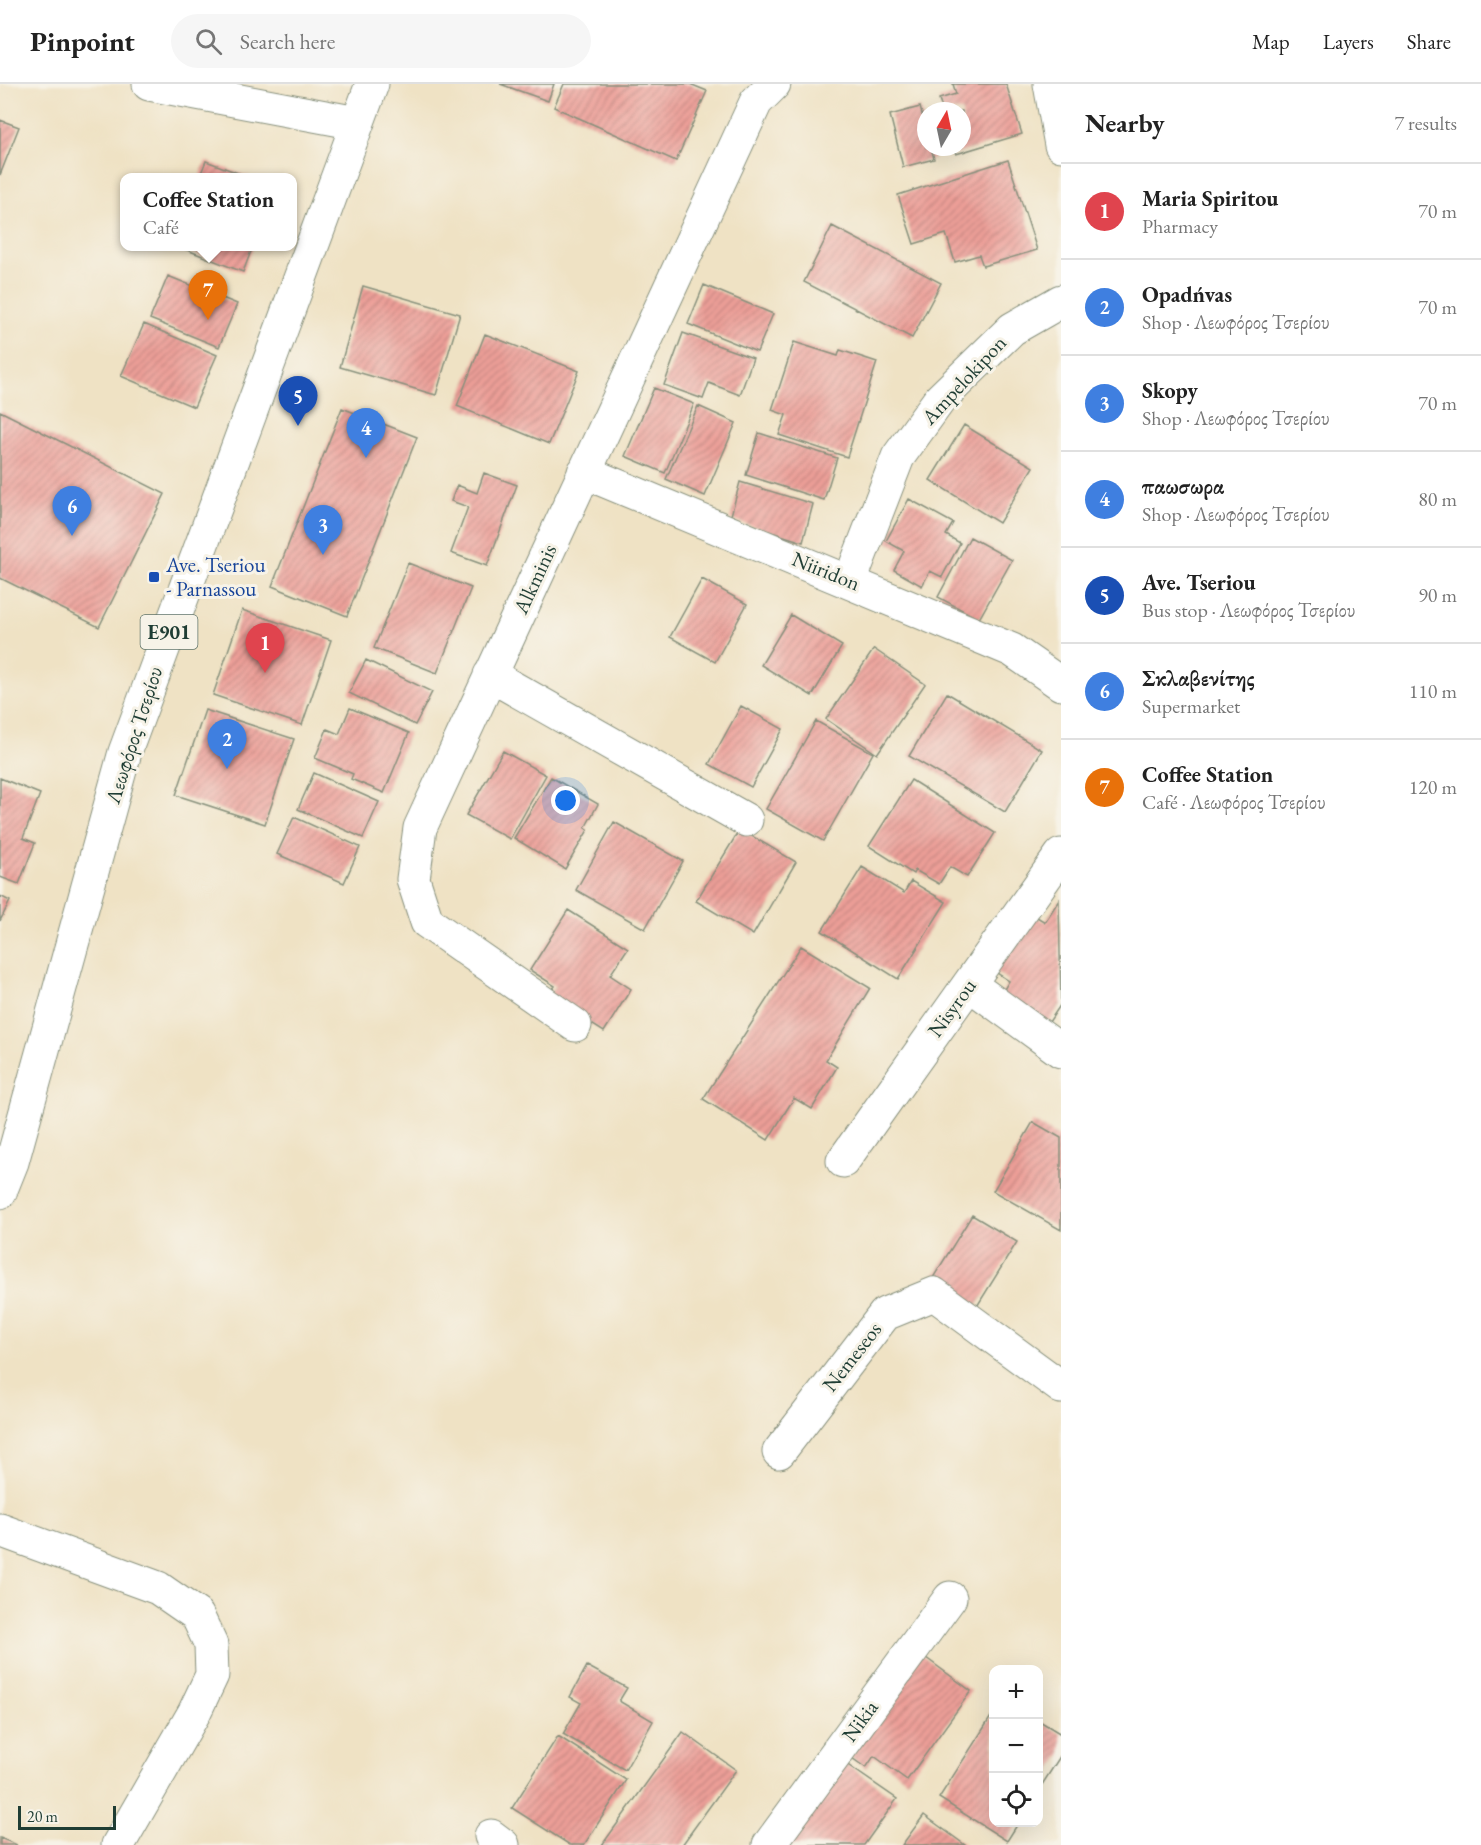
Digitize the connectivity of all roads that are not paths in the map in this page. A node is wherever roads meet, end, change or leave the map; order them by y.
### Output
1 (149, 84) edge
2 (372, 84) edge
3 (774, 84) edge
4 (1050, 84) edge
5 (357, 123) junction
6 (1061, 145) edge
7 (1061, 301) edge
8 (584, 472) junction
9 (850, 581) junction
10 (490, 675) junction
11 (1061, 684) edge
12 (746, 820) dead end
13 (1061, 855) edge
14 (969, 984) junction
15 (575, 1025) dead end
16 (1061, 1052) edge
17 (6, 1160) edge
18 (843, 1161) dead end
19 (0, 1192) edge
20 (1061, 1387) edge
21 (779, 1452) dead end
22 (0, 1530) edge
23 (950, 1598) dead end
24 (118, 1845) edge
25 (769, 1845) edge

1 - 5 street
2 - 5 street, Λεωφόρος Τσερίου / E901
3 - 8 street, Alkminis
4 - 6 street
5 - 17 street, Λεωφόρος Τσερίου / E901
7 - 9 street, Ampelokipon
8 - 9 street, Niiridon
8 - 10 street, Alkminis
9 - 11 street, Niiridon
10 - 12 street
10 - 15 street, Alkminis
13 - 14 street, Nisyrou
14 - 16 street
14 - 18 street, Nisyrou
17 - 19 street, Λεωφόρος Τσερίου / E901
20 - 21 street, Nemeseos
22 - 24 street
23 - 25 street, Nikia

